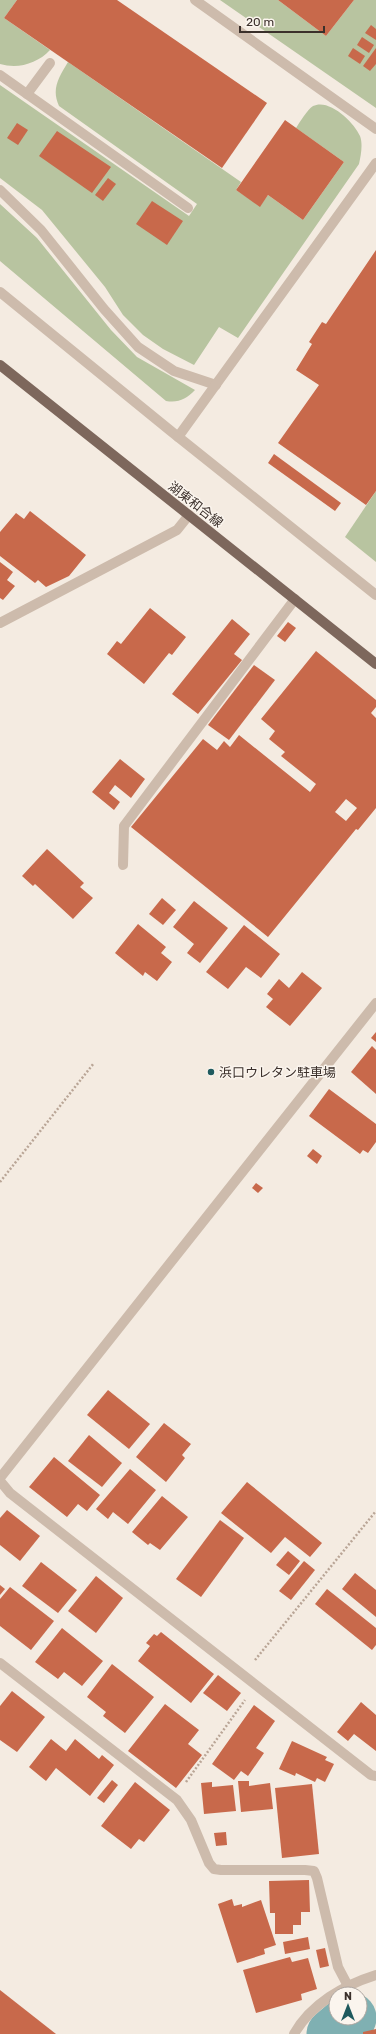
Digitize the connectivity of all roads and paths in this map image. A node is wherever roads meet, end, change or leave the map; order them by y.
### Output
1 (195, 0) edge
2 (50, 63) dead end
3 (0, 74) edge
4 (27, 94) junction
5 (376, 129) edge
6 (376, 163) edge
7 (0, 190) edge
8 (188, 208) dead end
9 (0, 292) edge
10 (0, 365) edge
11 (216, 384) junction
12 (178, 438) junction
13 (189, 515) junction
14 (376, 595) edge
15 (295, 599) junction
16 (0, 623) edge
17 (376, 664) edge
18 (123, 866) dead end
19 (376, 1003) edge
20 (94, 1063) dead end
21 (0, 1182) edge
22 (0, 1478) edge
23 (0, 1482) edge
24 (376, 1511) edge
25 (0, 1663) edge
26 (242, 1675) junction
27 (256, 1685) junction
28 (376, 1776) edge
29 (174, 1798) junction
30 (376, 1975) edge
31 (348, 1986) joint
32 (328, 1999) edge
33 (294, 2034) edge

1 - 5 street
2 - 4 street
3 - 4 street
4 - 8 street
6 - 11 street
7 - 11 street
9 - 12 street
10 - 13 main road, 湖東和合線
11 - 12 street
12 - 14 street
13 - 15 main road, 湖東和合線
13 - 16 street
15 - 17 main road, 湖東和合線
15 - 18 street
19 - 22 street
20 - 21 path
23 - 26 street
24 - 26 path
25 - 29 street
26 - 27 street
27 - 28 street
27 - 29 path
29 - 31 street
30 - 31 street
32 - 33 street

